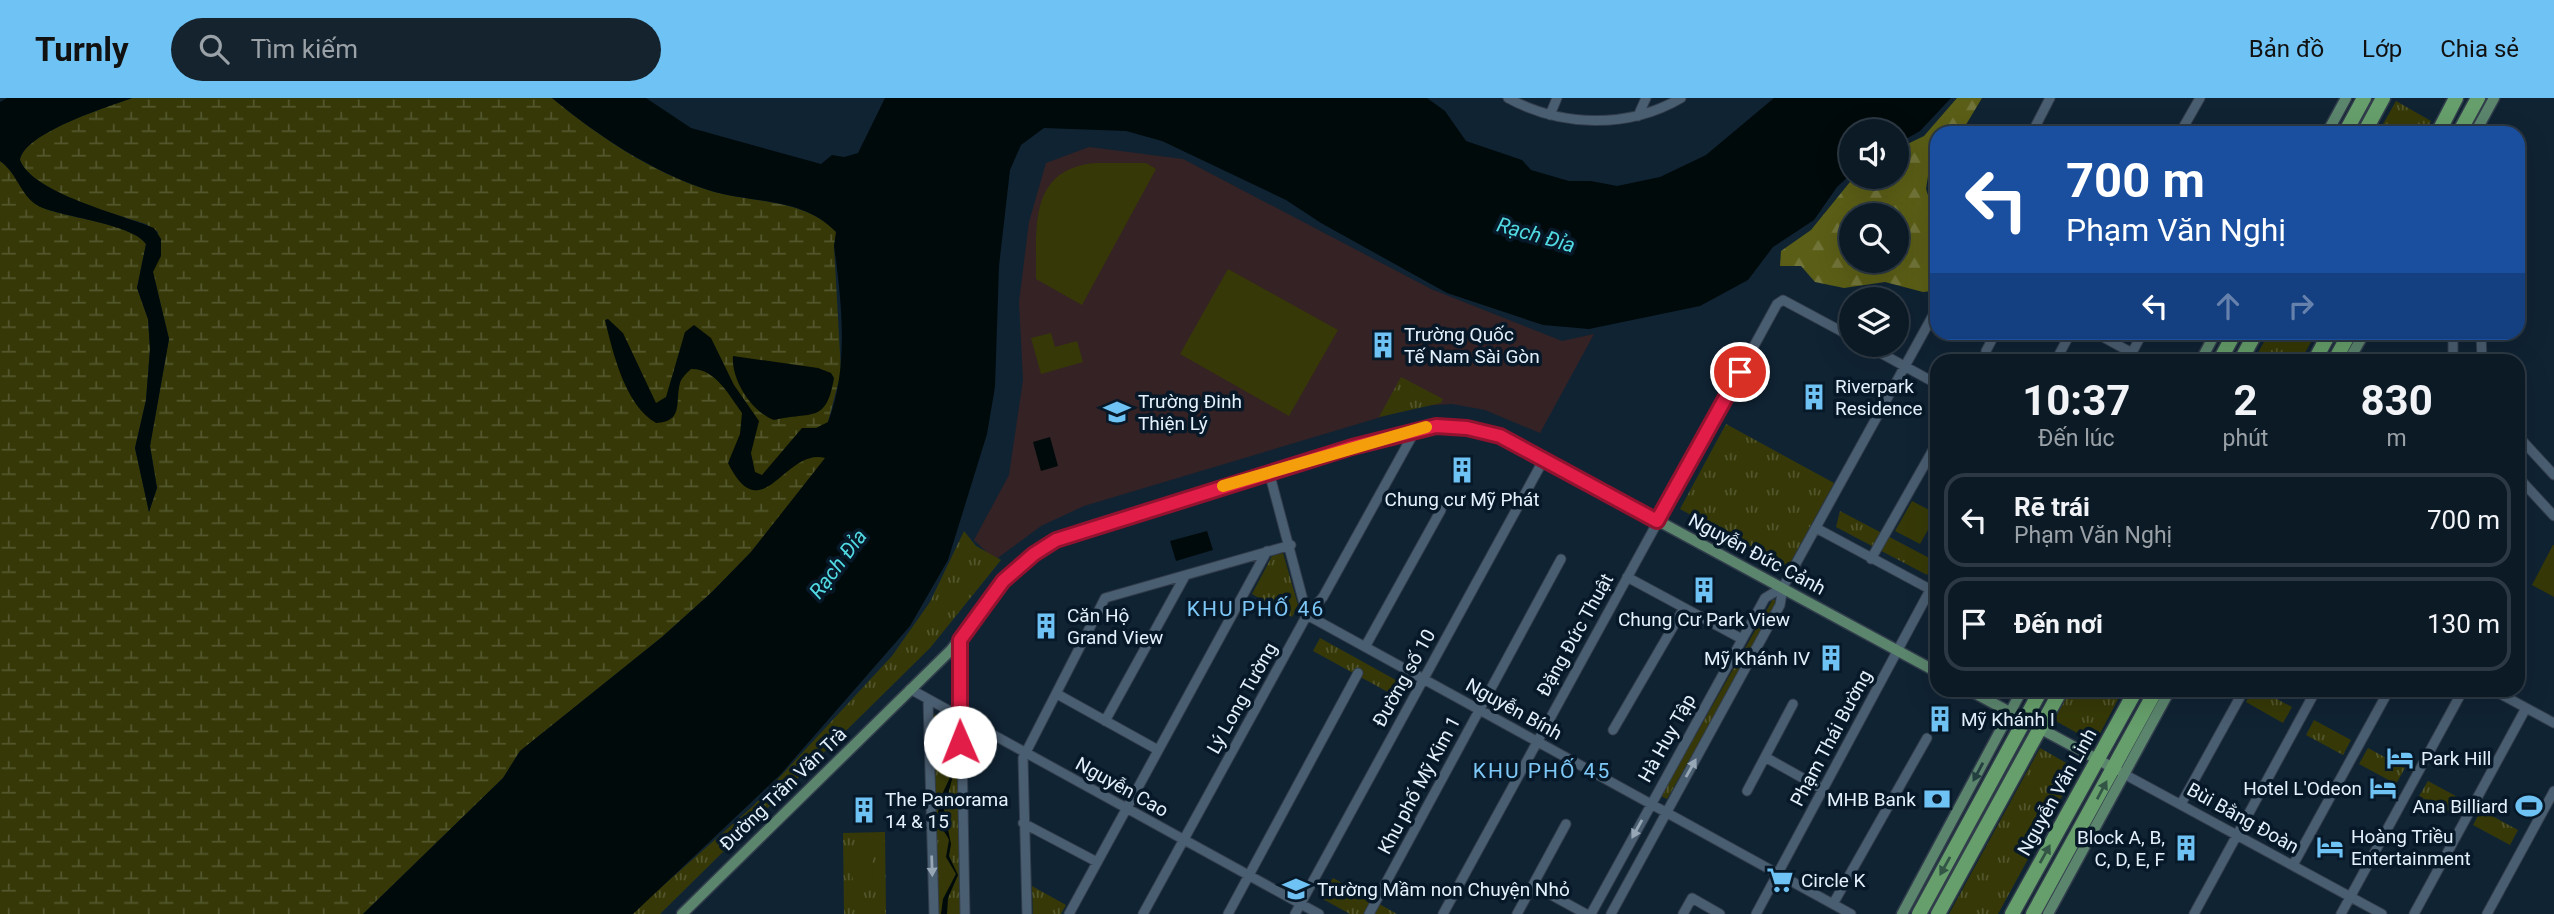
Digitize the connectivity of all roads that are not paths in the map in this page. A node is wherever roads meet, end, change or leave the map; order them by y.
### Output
1 (1508, 98) edge
2 (1557, 98) edge
3 (1646, 98) edge
4 (1681, 98) edge
5 (2050, 98) edge
6 (2200, 98) edge
7 (2346, 98) edge
8 (2364, 98) edge
9 (2383, 98) edge
10 (2456, 98) edge
11 (2478, 98) edge
12 (2494, 98) edge
13 (1550, 115) junction
14 (1638, 116) junction
15 (2036, 126) edge
16 (2184, 126) edge
17 (2331, 126) edge
18 (2348, 126) edge
19 (2368, 126) edge
20 (2442, 126) edge
21 (2470, 126) edge
22 (2472, 126) edge
23 (1930, 321) edge
24 (1839, 330) edge
25 (1992, 340) edge
26 (2106, 340) edge
27 (1986, 351) dead end
28 (2126, 354) edge
29 (1888, 357) edge
30 (1906, 367) junction
31 (1930, 380) edge
32 (1416, 429) junction
33 (2525, 444) edge
34 (1930, 455) edge
35 (1544, 458) junction
36 (1269, 472) junction
37 (2554, 475) edge
38 (2525, 485) edge
39 (1441, 510) dead end
40 (2554, 516) edge
41 (1657, 521) junction
42 (1816, 528) junction
43 (1291, 545) junction
44 (1267, 551) junction
45 (1561, 559) dead end
46 (1871, 559) junction
47 (1185, 576) junction
48 (1627, 577) junction
49 (1783, 587) junction
50 (1930, 589) edge
51 (1930, 597) edge
52 (1684, 608) junction
53 (1307, 615) junction
54 (1742, 639) junction
55 (960, 640) junction
56 (1365, 647) junction
57 (1897, 650) junction
58 (1930, 668) edge
59 (1358, 673) dead end
60 (1423, 680) junction
61 (910, 690) junction
62 (1057, 694) junction
63 (1982, 697) edge
64 (2018, 697) edge
65 (2038, 697) edge
66 (2057, 697) edge
67 (2132, 697) edge
68 (2154, 697) edge
69 (2166, 697) edge
70 (2240, 697) edge
71 (2312, 697) edge
72 (2385, 697) edge
73 (2459, 697) edge
74 (2506, 697) edge
75 (928, 700) junction
76 (1793, 704) dead end
77 (2526, 708) junction
78 (1479, 710) junction
79 (2010, 712) junction
80 (960, 718) junction
81 (2024, 720) junction
82 (1105, 721) junction
83 (2554, 723) edge
84 (2039, 728) junction
85 (1613, 730) dead end
86 (1927, 738) dead end
87 (1537, 742) junction
88 (1158, 750) junction
89 (1025, 754) junction
90 (1765, 757) junction
91 (2098, 760) junction
92 (2119, 771) junction
93 (1824, 790) junction
94 (1747, 791) dead end
95 (2554, 791) edge
96 (1651, 804) junction
97 (2181, 804) junction
98 (1126, 809) junction
99 (1666, 813) junction
100 (1023, 823) junction
101 (1566, 824) dead end
102 (2237, 835) junction
103 (1183, 841) junction
104 (1097, 862) junction
105 (2293, 866) junction
106 (1778, 874) junction
107 (1249, 876) junction
108 (2057, 884) junction
109 (1533, 885) junction
110 (2350, 897) junction
111 (1300, 904) junction
112 (1833, 904) junction
113 (682, 914) edge
114 (934, 914) edge
115 (965, 914) edge
116 (1027, 914) edge
117 (1069, 914) edge
118 (1143, 914) edge
119 (1228, 914) edge
120 (1295, 914) edge
121 (1319, 914) edge
122 (1369, 914) edge
123 (1443, 914) edge
124 (1517, 914) edge
125 (1588, 914) edge
126 (1611, 914) edge
127 (1683, 914) edge
128 (1720, 914) edge
129 (1756, 914) edge
130 (1851, 914) edge
131 (1902, 914) edge
132 (1919, 914) edge
133 (1938, 914) edge
134 (2012, 914) edge
135 (2034, 914) edge
136 (2048, 914) edge
137 (2194, 914) edge
138 (2341, 914) edge
139 (2382, 914) edge
140 (2414, 914) edge
141 (2487, 914) edge

1 - 13 street
2 - 13 street
3 - 14 street
4 - 14 street
5 - 15 street
6 - 16 street
7 - 17 main road
8 - 18 highway
9 - 19 highway
10 - 20 highway
11 - 21 highway
12 - 22 main road
13 - 14 street
23 - 30 street, Hà Huy Tập
24 - 41 street, Đặng Đức Thuật
25 - 27 street
26 - 28 street
29 - 30 street
30 - 31 street
30 - 42 street, Hà Huy Tập
32 - 35 main road, Nguyễn Đức Cảnh
32 - 36 main road, Nguyễn Đức Cảnh
32 - 53 street, Lý Long Tường
33 - 37 street
34 - 46 street
35 - 41 main road, Nguyễn Đức Cảnh
35 - 60 street, Đường số 10
36 - 43 street
36 - 55 main road, Nguyễn Đức Cảnh
38 - 40 street
39 - 56 street
41 - 48 street, Đặng Đức Thuật
41 - 49 main road, Nguyễn Đức Cảnh
42 - 46 street
42 - 49 street, Hà Huy Tập
43 - 44 street
43 - 53 street
44 - 47 street
44 - 88 street
45 - 78 street, Khu phố Mỹ Kim 1
46 - 50 street
47 - 62 street
47 - 82 street
48 - 52 street
48 - 87 street, Đặng Đức Thuật
49 - 54 street, Hà Huy Tập
49 - 57 main road, Nguyễn Đức Cảnh
99 -> 49 street, Hà Huy Tập
51 - 57 street, Phạm Thái Bường
52 - 54 street
52 - 85 street
53 - 56 street, Nguyễn Bính
53 - 103 street, Lý Long Tường
54 - 96 street, Hà Huy Tập
55 - 61 main road, Nguyễn Đức Cảnh
55 - 80 street
56 - 60 street, Nguyễn Bính
57 - 58 main road, Nguyễn Đức Cảnh
57 - 93 street, Phạm Thái Bường
59 - 107 street
60 - 78 street, Nguyễn Bính
60 - 111 street, Đường số 10
61 - 75 street, Nguyễn Cao
61 - 113 main road, Đường Trần Văn Trà
62 - 82 street
62 - 89 street
63 - 79 main road
64 - 79 main road
65 - 81 highway
66 - 84 highway
67 - 91 highway, Nguyễn Văn Linh
68 - 92 highway, Nguyễn Văn Linh
69 - 92 main road, Nguyễn Văn Linh
70 - 97 street
71 - 102 street
72 - 105 street
73 - 110 street
74 - 77 street
75 - 80 street, Nguyễn Cao
75 -> 114 street
76 - 90 street
77 - 83 street
77 - 140 street
78 - 87 street, Nguyễn Bính
78 - 122 street, Khu phố Mỹ Kim 1
79 - 81 main road
79 -> 131 main road
80 - 89 street, Nguyễn Cao
80 - 115 street
81 - 84 main road
81 -> 132 highway
82 - 88 street
84 - 91 main road
84 - 133 highway
86 - 112 street
87 - 96 street, Nguyễn Bính
87 - 123 street, Đặng Đức Thuật
88 - 98 street
89 - 98 street, Nguyễn Cao
89 - 100 street
90 - 93 street
90 - 94 street
91 - 92 main road
134 -> 91 highway, Nguyễn Văn Linh
92 - 97 street, Bùi Bằng Đoàn
108 -> 92 highway, Nguyễn Văn Linh
93 - 106 street, Phạm Thái Bường
95 - 141 street
96 - 99 street, Nguyễn Bính
96 -> 125 street, Hà Huy Tập
97 - 102 street, Bùi Bằng Đoàn
98 - 103 street, Nguyễn Cao
98 - 104 street
99 - 106 street, Nguyễn Bính
99 - 126 street, Hà Huy Tập
100 - 104 street
100 - 116 street
101 - 109 street
102 - 105 street, Bùi Bằng Đoàn
102 - 137 street
103 - 107 street, Nguyễn Cao
103 - 118 street, Lý Long Tường
104 - 117 street
105 - 110 street, Bùi Bằng Đoàn
106 - 112 street, Nguyễn Bính
106 - 129 street, Phạm Thái Bường
107 - 111 street, Nguyễn Cao
107 - 119 street
108 - 135 highway, Nguyễn Văn Linh
108 - 136 main road, Nguyễn Văn Linh
109 - 124 street
109 - 125 street
110 - 138 street
110 - 139 street, Bùi Bằng Đoàn
111 - 120 street, Đường số 10
111 - 121 street, Nguyễn Cao
112 - 130 street, Nguyễn Bính
127 - 128 street

